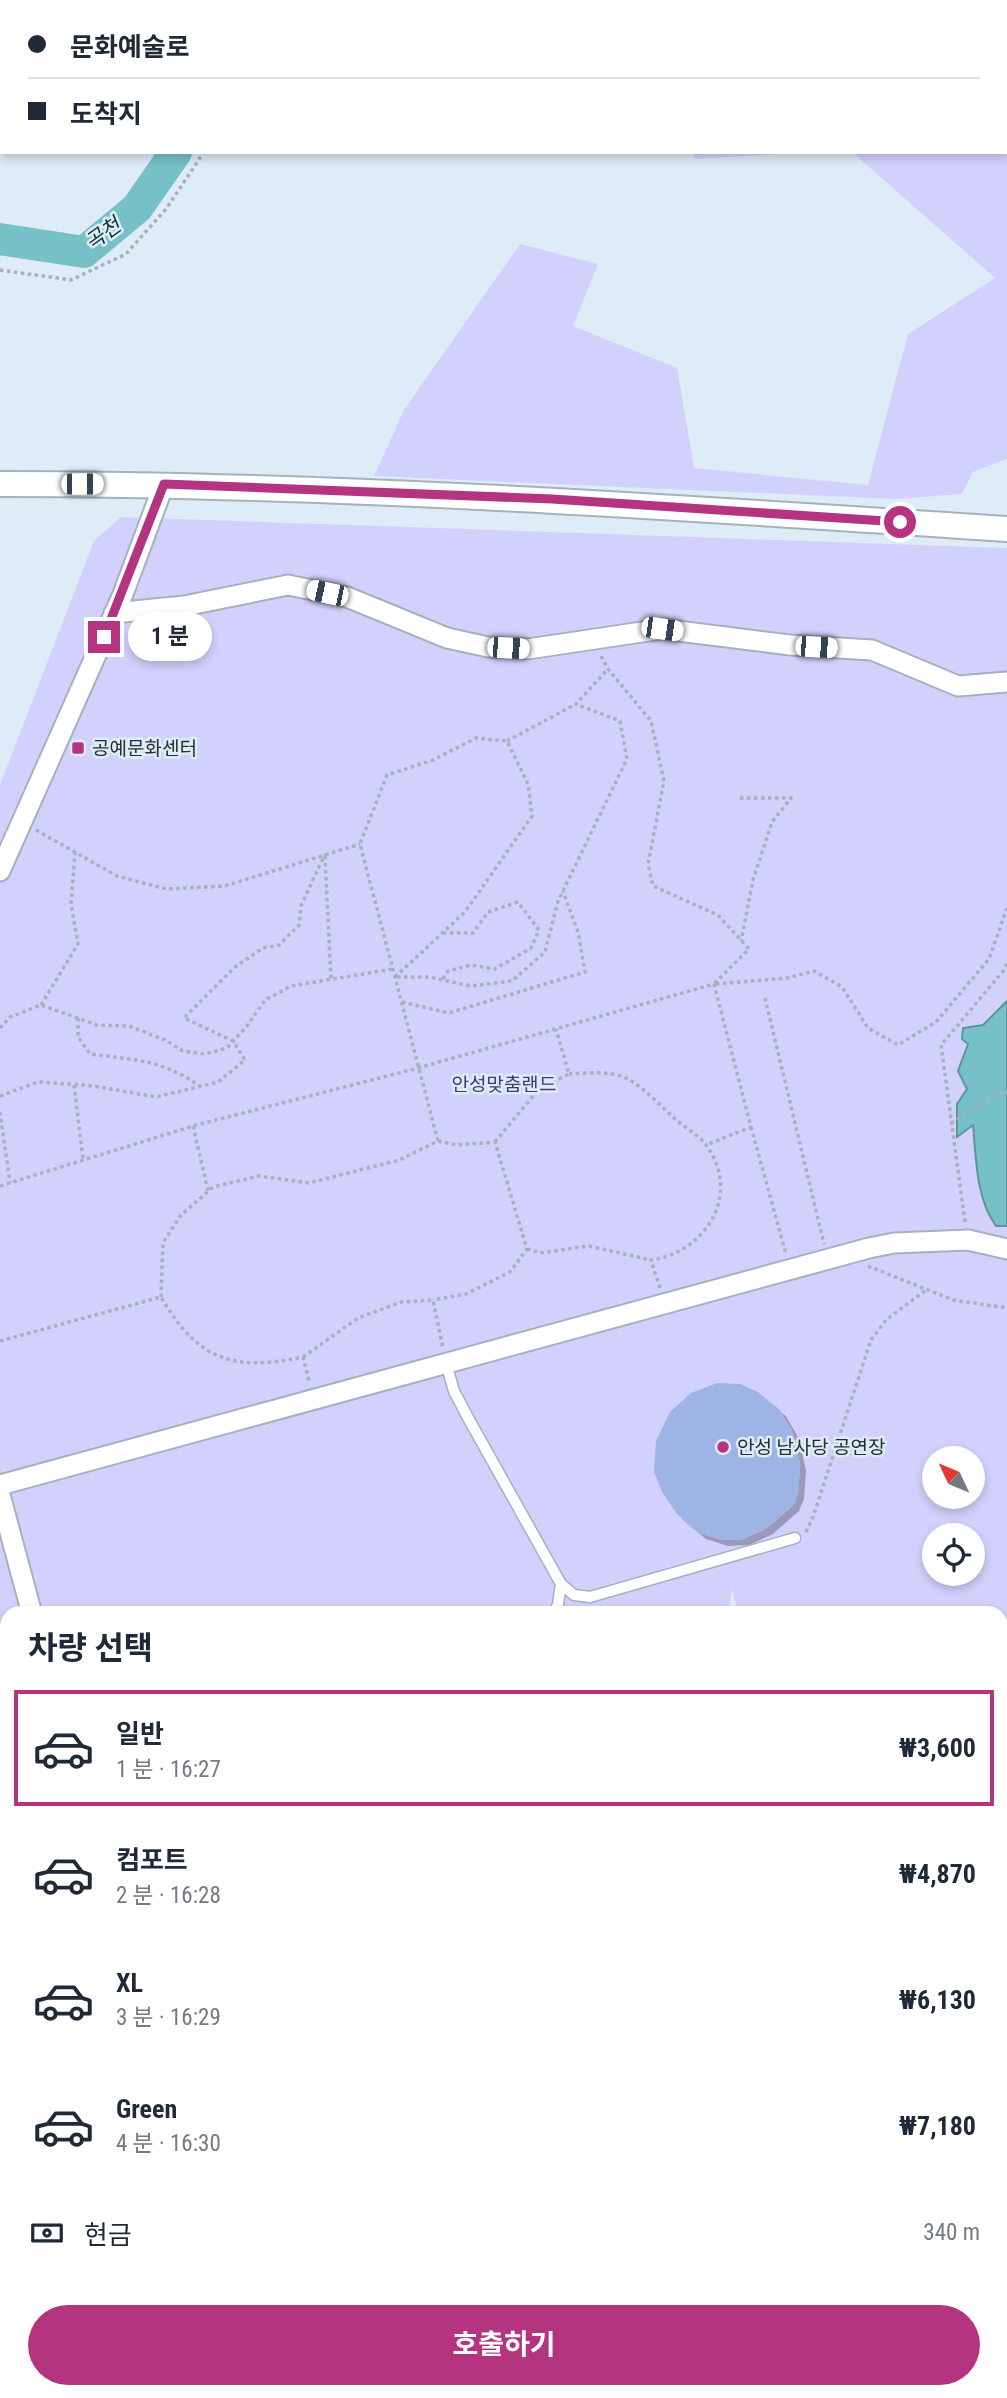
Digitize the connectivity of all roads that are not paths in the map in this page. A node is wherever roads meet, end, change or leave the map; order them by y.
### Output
1 (0, 484) edge
2 (164, 484) junction
3 (1007, 529) edge
4 (114, 613) junction
5 (1007, 682) edge
6 (0, 871) edge
7 (1007, 1249) edge
8 (446, 1363) junction
9 (0, 1485) edge
10 (0, 1495) edge
11 (795, 1538) road end
12 (561, 1584) junction
13 (30, 1606) edge
14 (557, 1606) edge

1 - 2 street
2 - 3 street
2 - 4 street
4 - 5 street
4 - 6 street
7 - 8 street
8 - 9 street
8 - 12 lane
10 - 13 street
11 - 12 lane
12 - 14 lane

